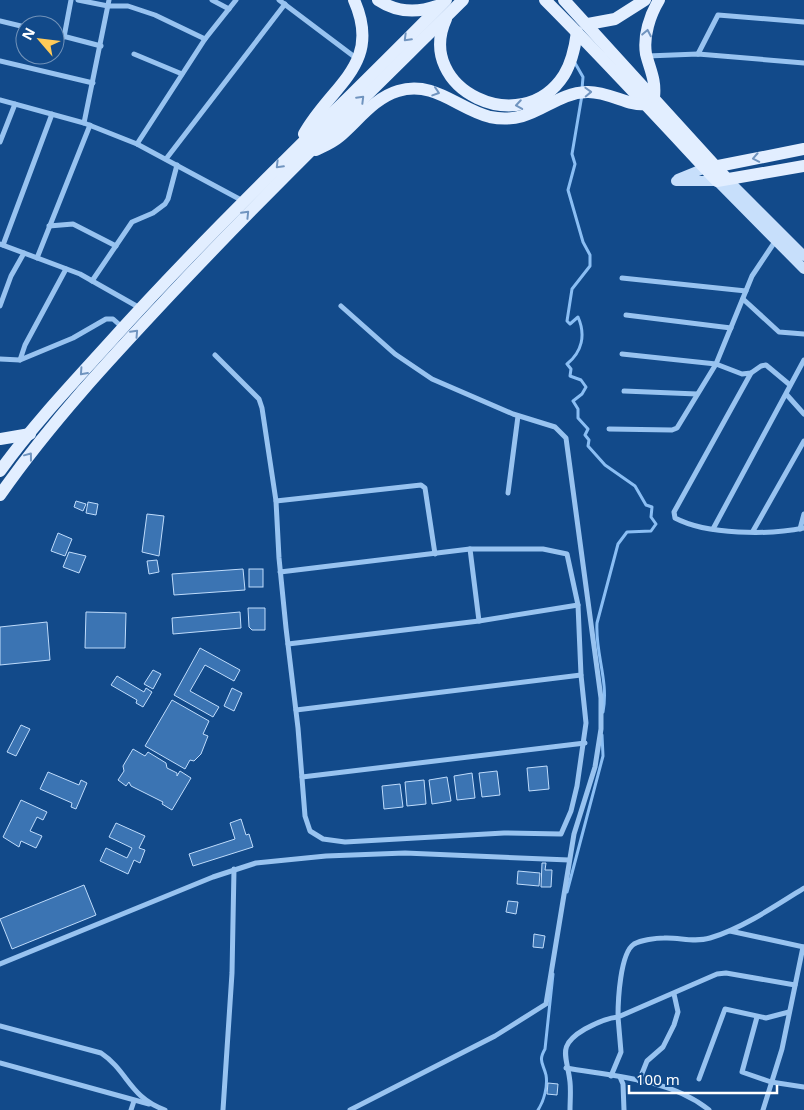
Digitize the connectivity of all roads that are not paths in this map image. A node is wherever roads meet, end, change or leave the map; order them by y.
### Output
1 (71, 0) edge
2 (78, 0) edge
3 (109, 0) edge
4 (212, 0) edge
5 (236, 0) edge
6 (279, 0) edge
7 (354, 0) edge
8 (378, 0) edge
9 (463, 0) edge
10 (545, 0) edge
11 (564, 0) edge
12 (645, 0) edge
13 (659, 0) edge
14 (285, 4) junction
15 (108, 6) junction
16 (445, 6) edge
17 (229, 9) junction
18 (0, 22) edge
19 (804, 22) edge
20 (15, 25) edge
21 (582, 28) junction
22 (65, 32) edge
23 (65, 37) edge
24 (205, 39) junction
25 (101, 46) junction
26 (134, 54) dead end
27 (698, 54) junction
28 (647, 56) junction
29 (358, 60) junction
30 (0, 61) edge
31 (804, 63) edge
32 (182, 74) junction
33 (93, 83) junction
34 (0, 100) edge
35 (650, 100) junction
36 (14, 104) junction
37 (52, 114) junction
38 (87, 124) junction
39 (0, 142) edge
40 (137, 144) junction
41 (804, 149) edge
42 (300, 152) junction
43 (166, 159) junction
44 (177, 165) junction
45 (804, 166) edge
46 (710, 167) junction
47 (722, 180) junction
48 (243, 201) junction
49 (49, 226) junction
50 (776, 240) junction
51 (1, 245) edge
52 (116, 246) junction
53 (24, 253) junction
54 (804, 256) edge
55 (37, 258) junction
56 (66, 269) junction
57 (804, 269) edge
58 (622, 278) dead end
59 (92, 281) junction
60 (746, 291) junction
61 (159, 298) junction
62 (743, 299) junction
63 (0, 306) edge
64 (341, 306) dead end
65 (140, 309) junction
66 (626, 315) dead end
67 (123, 328) junction
68 (731, 328) junction
69 (804, 334) edge
70 (622, 354) dead end
71 (215, 355) dead end
72 (0, 358) edge
73 (20, 360) junction
74 (804, 360) edge
75 (716, 364) junction
76 (752, 373) junction
77 (790, 385) junction
78 (624, 391) dead end
79 (697, 394) junction
80 (786, 395) junction
81 (804, 414) edge
82 (518, 416) junction
83 (609, 429) dead end
84 (27, 433) junction
85 (42, 438) junction
86 (0, 439) edge
87 (804, 441) edge
88 (0, 471) edge
89 (508, 493) dead end
90 (0, 495) edge
91 (276, 501) junction
92 (804, 514) edge
93 (802, 528) edge
94 (713, 529) junction
95 (753, 531) junction
96 (470, 549) junction
97 (435, 554) junction
98 (280, 572) junction
99 (578, 605) junction
100 (479, 621) junction
101 (288, 644) junction
102 (581, 675) junction
103 (296, 710) junction
104 (585, 743) junction
105 (302, 777) junction
106 (569, 860) junction
107 (234, 868) junction
108 (804, 888) edge
109 (729, 931) junction
110 (803, 947) edge
111 (0, 964) edge
112 (795, 985) junction
113 (674, 994) junction
114 (789, 1012) junction
115 (618, 1017) junction
116 (758, 1017) junction
117 (0, 1026) edge
118 (0, 1063) edge
119 (566, 1068) junction
120 (612, 1076) junction
121 (620, 1078) junction
122 (699, 1079) dead end
123 (639, 1081) junction
124 (771, 1082) junction
125 (804, 1087) edge
126 (134, 1101) junction
127 (152, 1105) junction
128 (131, 1110) edge
129 (165, 1110) edge
130 (223, 1110) edge
131 (350, 1110) edge
132 (570, 1110) edge
133 (624, 1110) edge
134 (710, 1110) edge
135 (763, 1110) edge

1 - 22 street
2 - 15 street
3 - 15 street
4 - 17 street
5 - 17 street
6 - 14 street
7 - 29 main road
8 - 16 main road
9 - 16 main road
10 - 21 main road
11 - 21 main road
12 - 21 main road
28 -> 13 main road
14 - 29 street
14 - 43 street
15 - 24 street
15 - 25 street
21 -> 16 main road
16 - 42 main road
17 - 24 street
18 - 20 street
19 - 27 street
21 - 35 main road
23 - 25 street
24 - 32 street
25 - 33 street
26 - 32 street
27 - 28 street
27 - 31 street
28 - 35 main road
29 - 42 main road
30 - 33 street
32 - 40 street
33 - 38 street
34 - 36 street
42 -> 35 main road
35 - 46 main road
36 - 37 street
36 - 39 street
37 - 38 street
37 - 51 street
38 - 40 street
38 - 49 street
40 - 43 street
41 -> 46 main road
42 -> 48 main road
61 -> 42 main road
43 - 44 street
44 - 48 street
44 - 52 street
45 - 47 main road
46 - 47 main road
46 - 47 main road
47 - 50 main road
47 - 54 main road
48 - 61 main road
49 - 52 street
49 - 55 street
50 - 57 main road
50 - 60 street
51 - 53 street
52 - 59 street
53 - 55 street
53 - 63 street
55 - 56 street
56 - 59 street
56 - 73 street
58 - 60 street
59 - 65 street
60 - 62 street
61 - 65 main road
85 -> 61 main road
62 - 68 street
62 - 69 street
64 - 82 street
65 - 67 main road
66 - 68 street
67 - 73 street
67 -> 84 main road
68 - 75 street
70 - 75 street
71 - 91 street
72 - 73 street
74 - 77 street
75 - 76 street
75 - 79 street
76 - 77 street
76 - 94 street
77 - 80 street
78 - 79 street
79 - 83 street
80 - 81 street
80 - 94 street
82 - 89 street
82 - 106 street
84 - 85 main road
84 - 86 main road
84 - 88 main road
90 -> 85 main road
87 - 95 street
91 - 97 street
91 - 98 street
92 - 93 street
93 - 95 street
94 - 95 street
96 - 97 street
96 - 99 street
96 - 100 street
97 - 98 street
98 - 101 street
99 - 100 street
99 - 102 street
100 - 101 street
101 - 103 street
102 - 103 street
102 - 104 street
103 - 105 street
104 - 105 street
104 - 105 street
106 - 107 street
106 - 131 street
107 - 111 street
107 - 130 street
108 - 109 street
109 - 110 street
109 - 115 street
110 - 112 street
112 - 113 street
112 - 114 street
113 - 115 street
113 - 123 street
114 - 116 street
114 - 124 street
115 - 119 street
115 - 120 street
116 - 122 street
116 - 124 street
117 - 127 street
118 - 126 street
119 - 120 street
119 - 132 street
120 - 121 street
121 - 123 street
121 - 133 street
123 - 134 street
124 - 125 street
124 - 135 street
126 - 127 street
126 - 128 street
127 - 129 street

